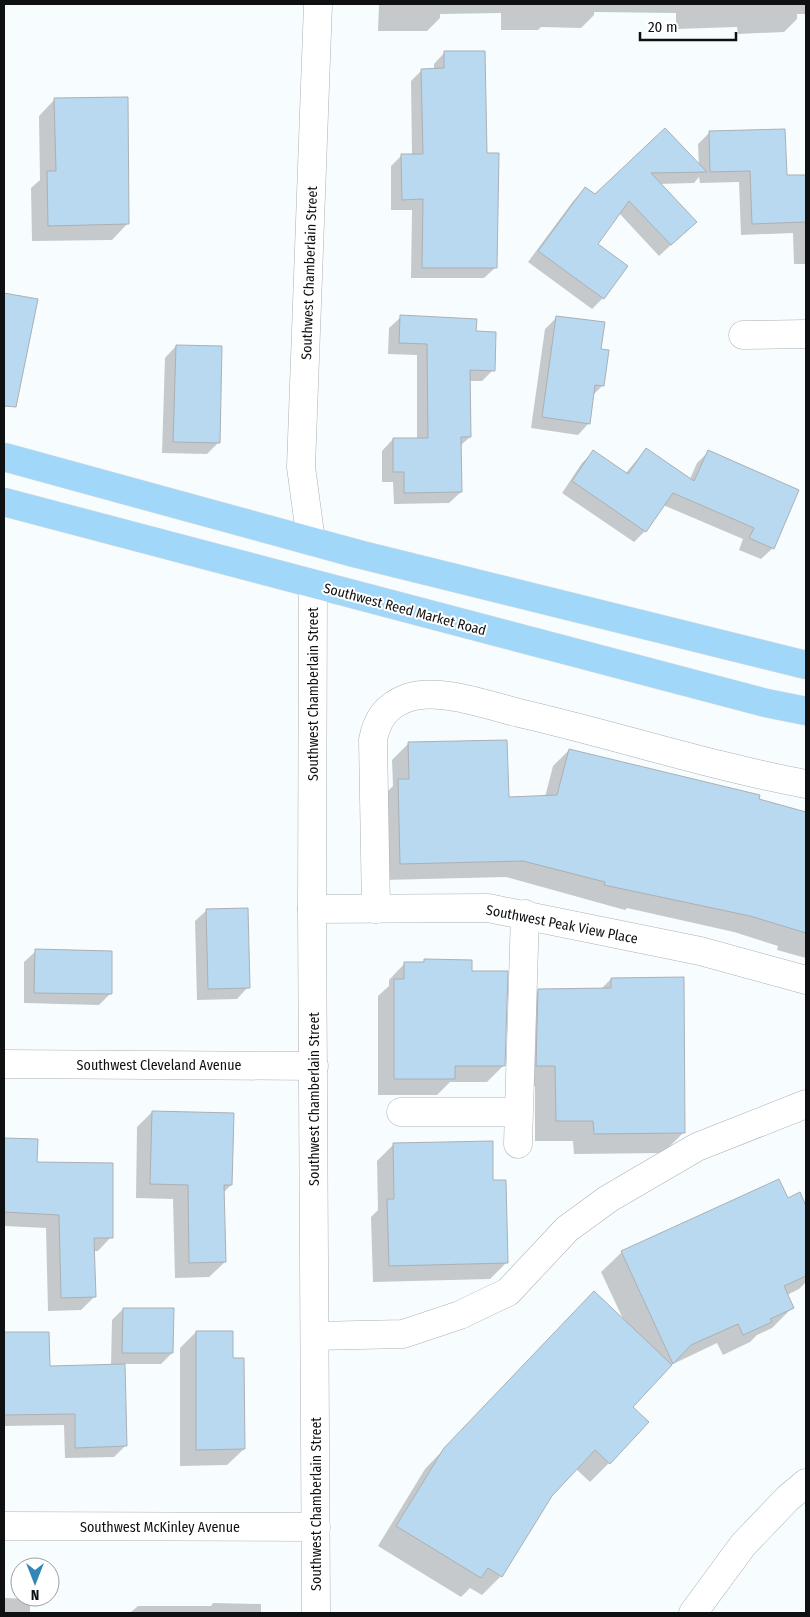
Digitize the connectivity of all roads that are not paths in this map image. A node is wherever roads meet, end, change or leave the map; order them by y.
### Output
1 (318, 4) edge
2 (743, 334) dead end
3 (806, 334) edge
4 (4, 457) edge
5 (4, 502) edge
6 (310, 541) junction
7 (313, 585) junction
8 (806, 666) edge
9 (806, 711) edge
10 (806, 784) edge
11 (312, 908) junction
12 (376, 908) junction
13 (525, 914) junction
14 (806, 980) edge
15 (4, 1064) edge
16 (314, 1066) junction
17 (806, 1104) edge
18 (401, 1112) dead end
19 (518, 1112) junction
20 (518, 1144) dead end
21 (315, 1336) junction
22 (806, 1483) edge
23 (4, 1526) edge
24 (316, 1527) junction
25 (316, 1613) edge
26 (693, 1613) edge

1 - 6 street, Southwest Chamberlain Street
2 - 3 street
4 - 6 main road
5 - 7 main road, Southwest Reed Market Road
6 - 8 main road
7 - 9 main road, Southwest Reed Market Road
7 - 11 street, Southwest Chamberlain Street
10 - 12 street
11 - 12 street, Southwest Peak View Place
11 - 16 street, Southwest Chamberlain Street
12 - 13 street, Southwest Peak View Place
13 - 14 street, Southwest Peak View Place
13 - 19 street
15 - 16 street, Southwest Cleveland Avenue
16 - 21 street, Southwest Chamberlain Street
17 - 21 street
18 - 19 street
19 - 20 street
21 - 24 street, Southwest Chamberlain Street
22 - 26 street
23 - 24 street, Southwest McKinley Avenue
24 - 25 street, Southwest Chamberlain Street

